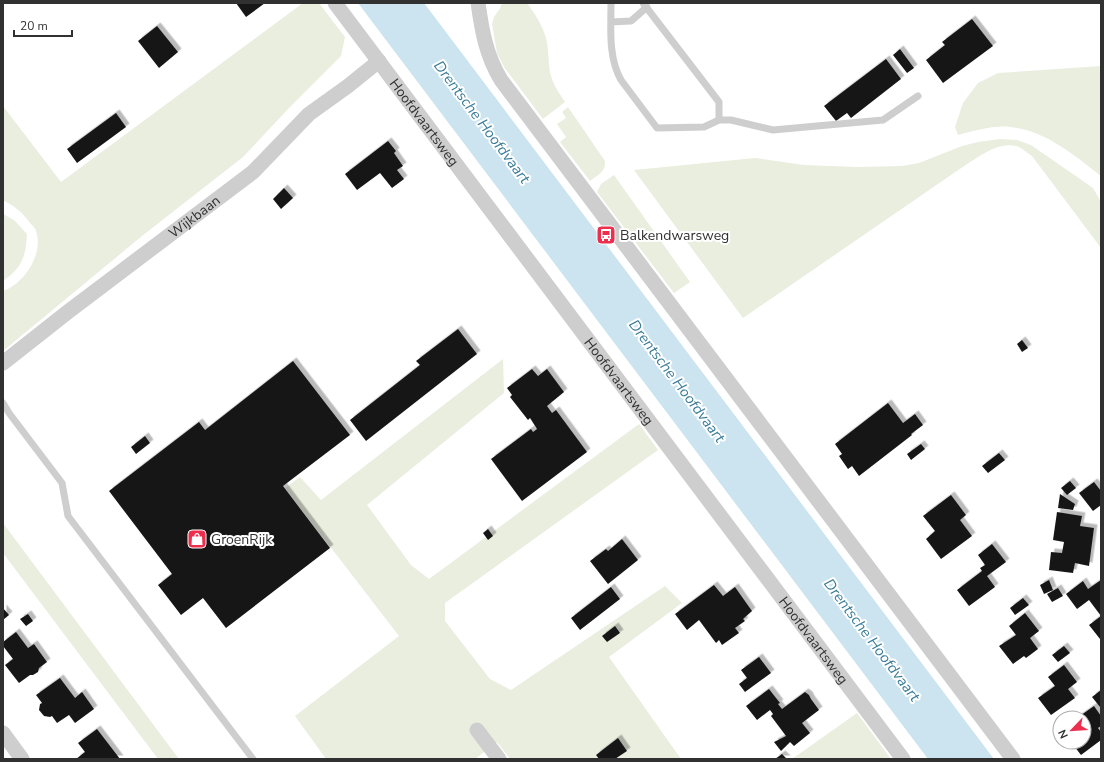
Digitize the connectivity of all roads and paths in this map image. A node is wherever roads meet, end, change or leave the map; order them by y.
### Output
1 (335, 3) edge
2 (478, 3) edge
3 (611, 3) edge
4 (645, 5) edge
5 (611, 22) junction
6 (379, 61) junction
7 (918, 96) dead end
8 (719, 120) junction
9 (3, 363) edge
10 (3, 403) edge
11 (478, 730) dead end
12 (3, 733) edge
13 (22, 759) edge
14 (253, 759) edge
15 (499, 759) edge
16 (903, 759) edge
17 (1014, 759) edge

1 - 6 street, Hoofdvaartsweg
2 - 17 street
3 - 5 lane
4 - 5 lane
4 - 8 lane
5 - 8 lane
6 - 9 street, Wijkbaan
6 - 16 street, Hoofdvaartsweg
7 - 8 lane
10 - 14 lane
11 - 15 street
12 - 13 street

